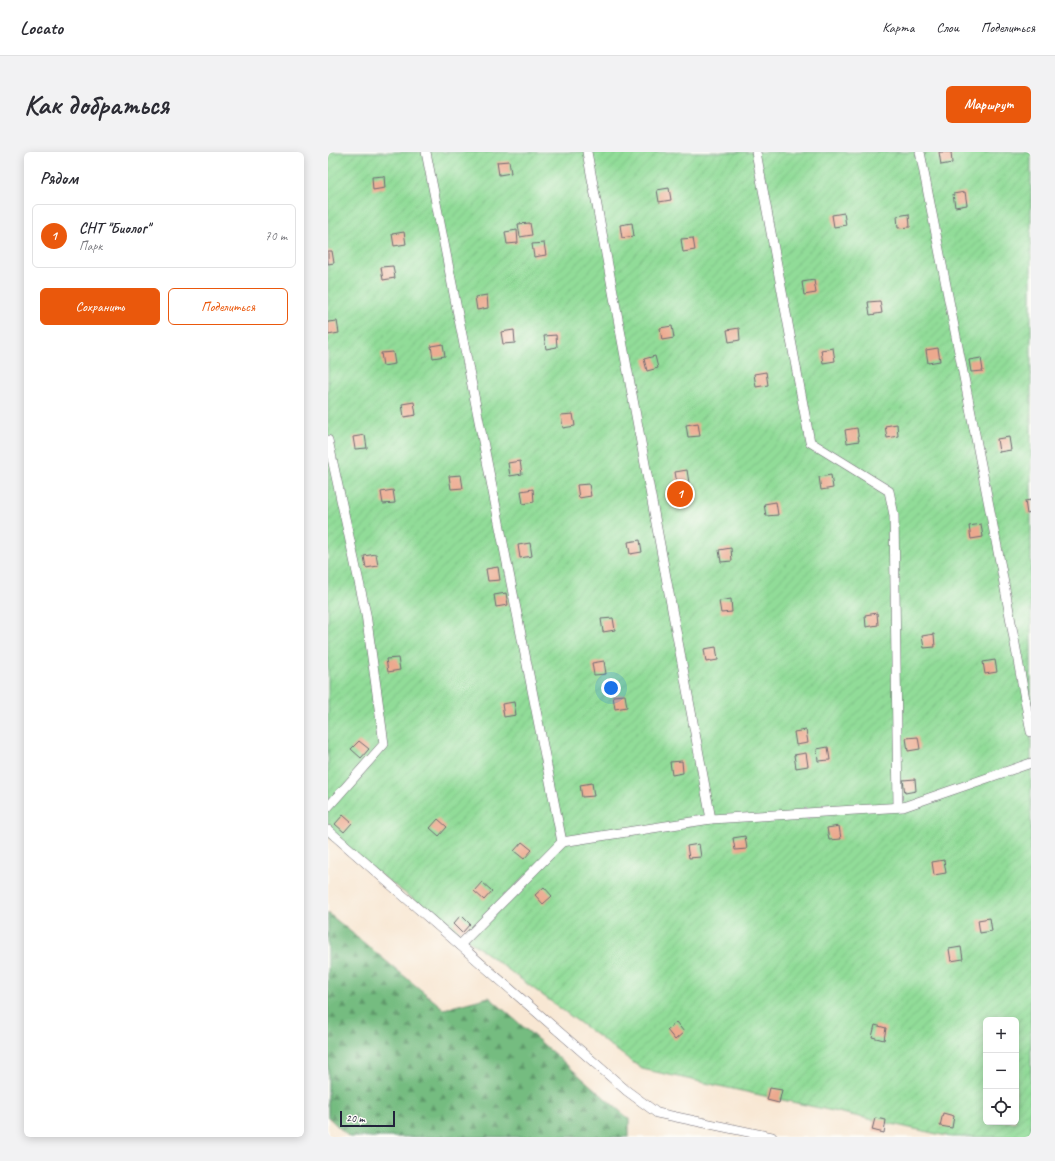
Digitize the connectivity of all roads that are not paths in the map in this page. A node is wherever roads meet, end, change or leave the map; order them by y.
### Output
1 (426, 152) edge
2 (587, 152) edge
3 (756, 152) edge
4 (920, 152) edge
5 (328, 440) edge
6 (331, 469) edge
7 (1031, 732) edge
8 (1031, 763) edge
9 (328, 807) edge
10 (898, 807) junction
11 (711, 818) junction
12 (328, 830) edge
13 (562, 842) junction
14 (460, 945) junction
15 (772, 1137) edge

1 - 13 lane
2 - 11 lane
3 - 10 lane
4 - 7 lane
5 - 6 lane
6 - 9 lane
8 - 10 lane
10 - 11 lane
11 - 13 lane
12 - 14 lane
13 - 14 lane
14 - 15 lane

